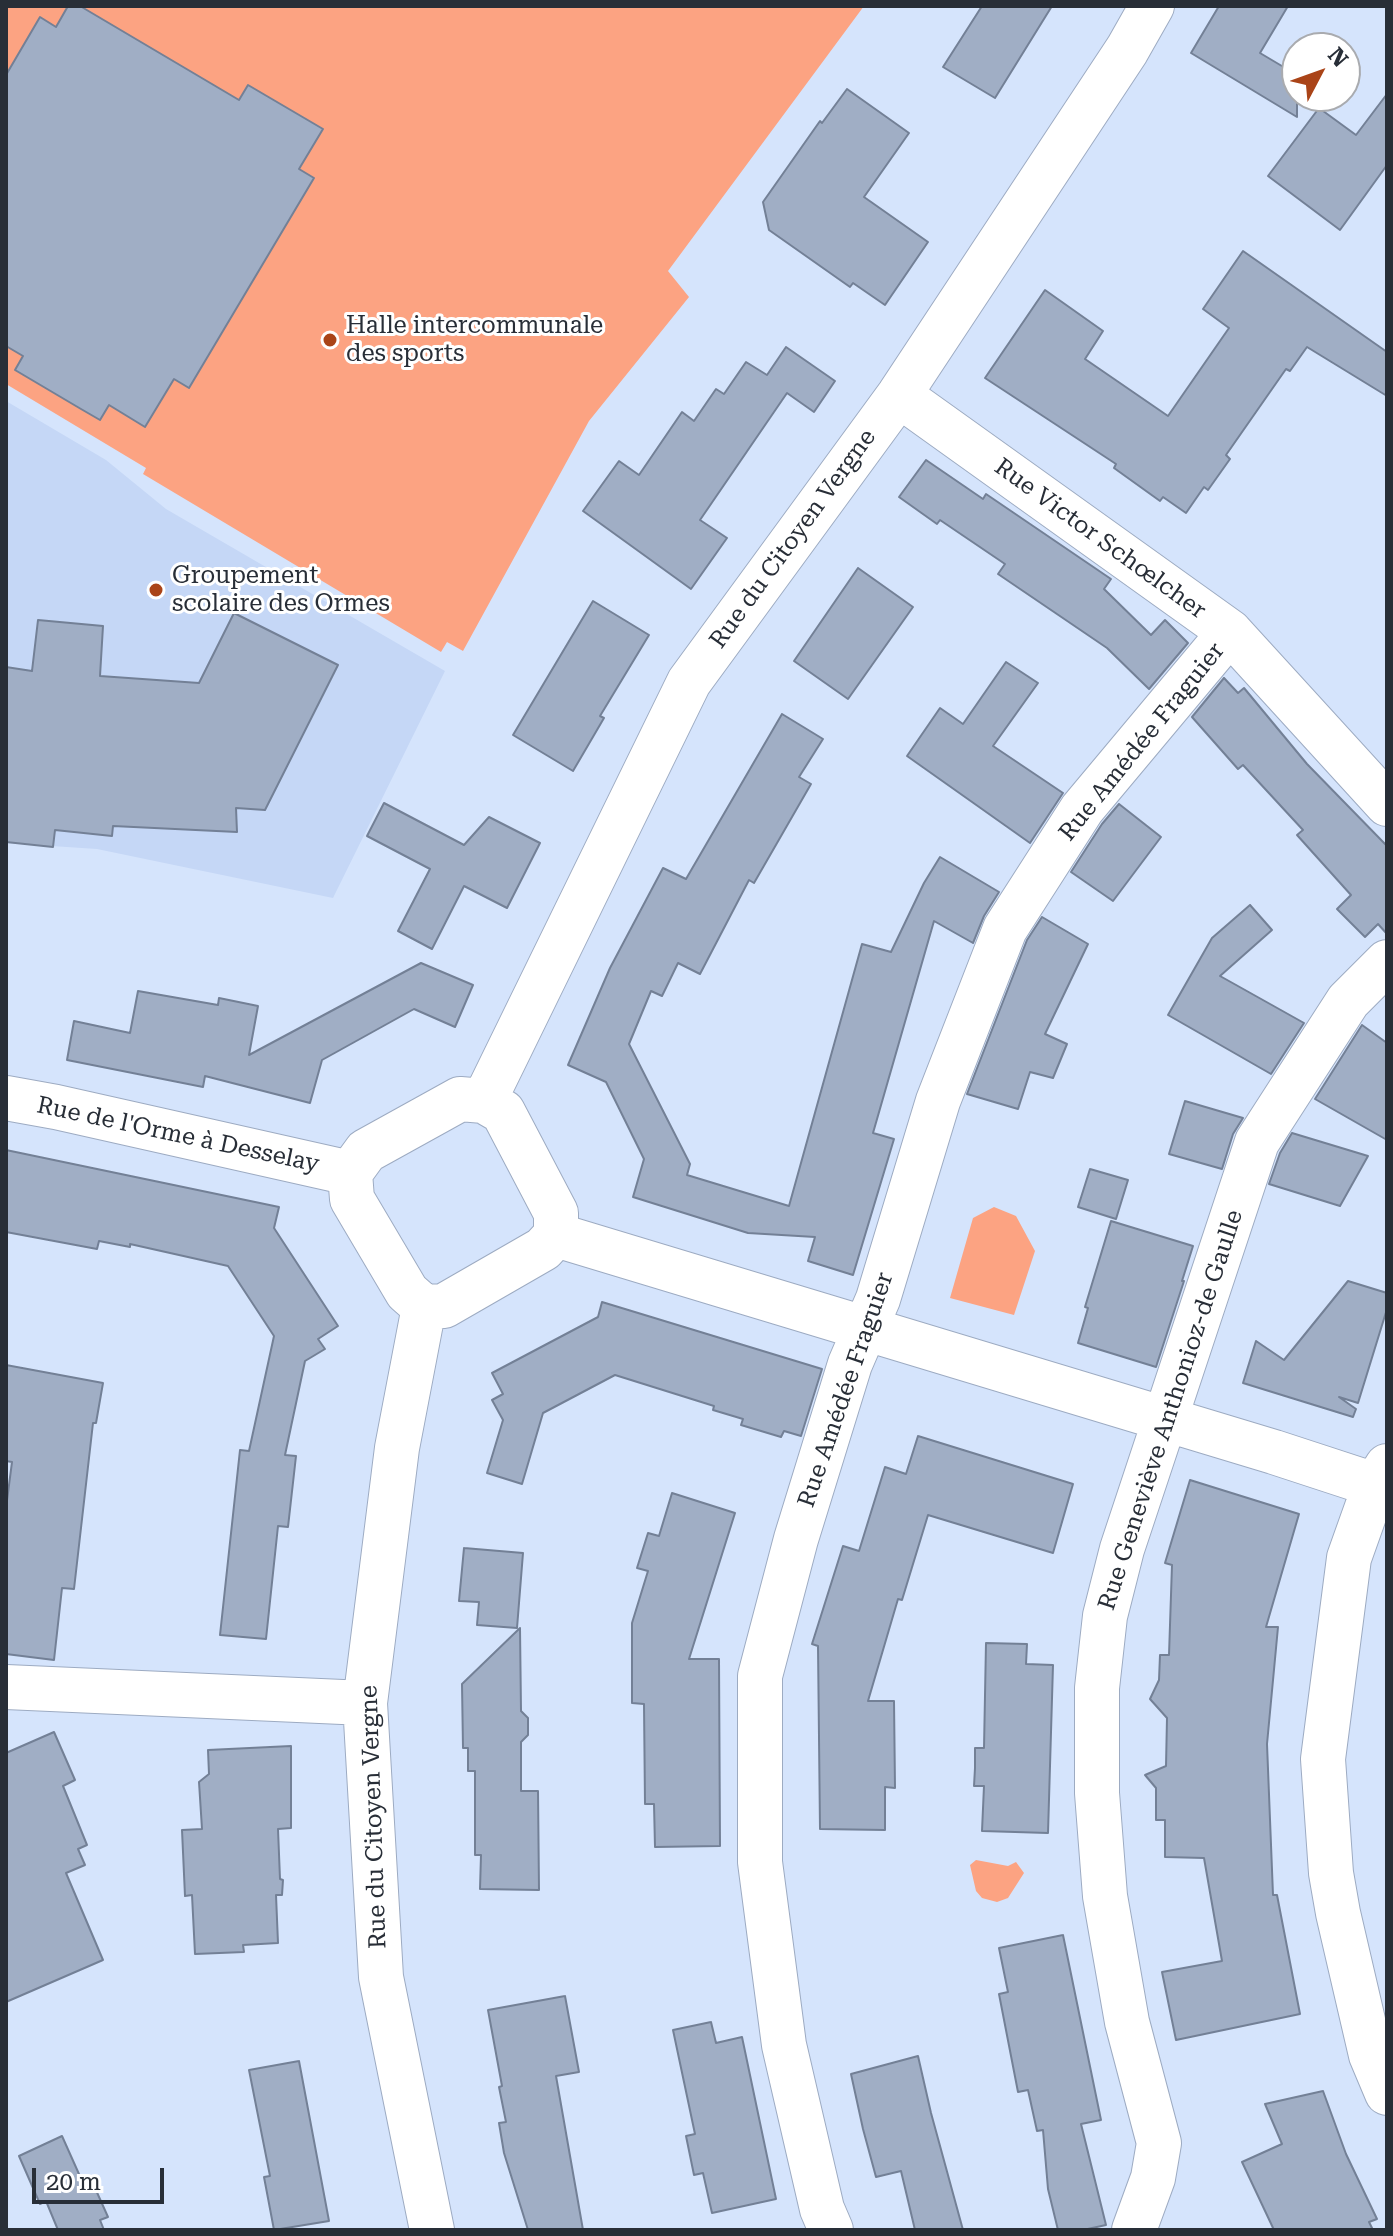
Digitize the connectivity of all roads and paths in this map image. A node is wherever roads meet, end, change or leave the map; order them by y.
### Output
1 (1152, 6) edge
2 (899, 395) junction
3 (1230, 632) junction
4 (1387, 804) edge
5 (1387, 962) edge
6 (6, 1098) edge
7 (484, 1101) junction
8 (350, 1173) junction
9 (556, 1235) junction
10 (424, 1307) junction
11 (866, 1330) junction
12 (1165, 1419) junction
13 (1383, 1480) edge
14 (6, 1687) edge
15 (365, 1703) junction
16 (1387, 2093) edge
17 (432, 2230) edge
18 (831, 2230) edge
19 (1134, 2230) edge

1 - 2 street, Rue du Citoyen Vergne
2 - 3 street, Rue Victor Schœlcher
2 - 7 street, Rue du Citoyen Vergne
3 - 4 street, Rue Victor Schœlcher
3 - 11 street, Rue Amédée Fraguier
5 - 12 street, Rue Geneviève Anthonioz-de Gaulle
6 - 8 street, Rue de l'Orme à Desselay
7 - 8 street
7 - 9 street
8 - 10 street
9 - 10 street
9 - 11 street
10 - 15 street, Rue du Citoyen Vergne
11 - 12 street
11 - 18 street, Rue Amédée Fraguier
12 - 13 street
12 - 19 street, Rue Geneviève Anthonioz-de Gaulle
13 - 16 street
14 - 15 street
15 - 17 street, Rue du Citoyen Vergne

